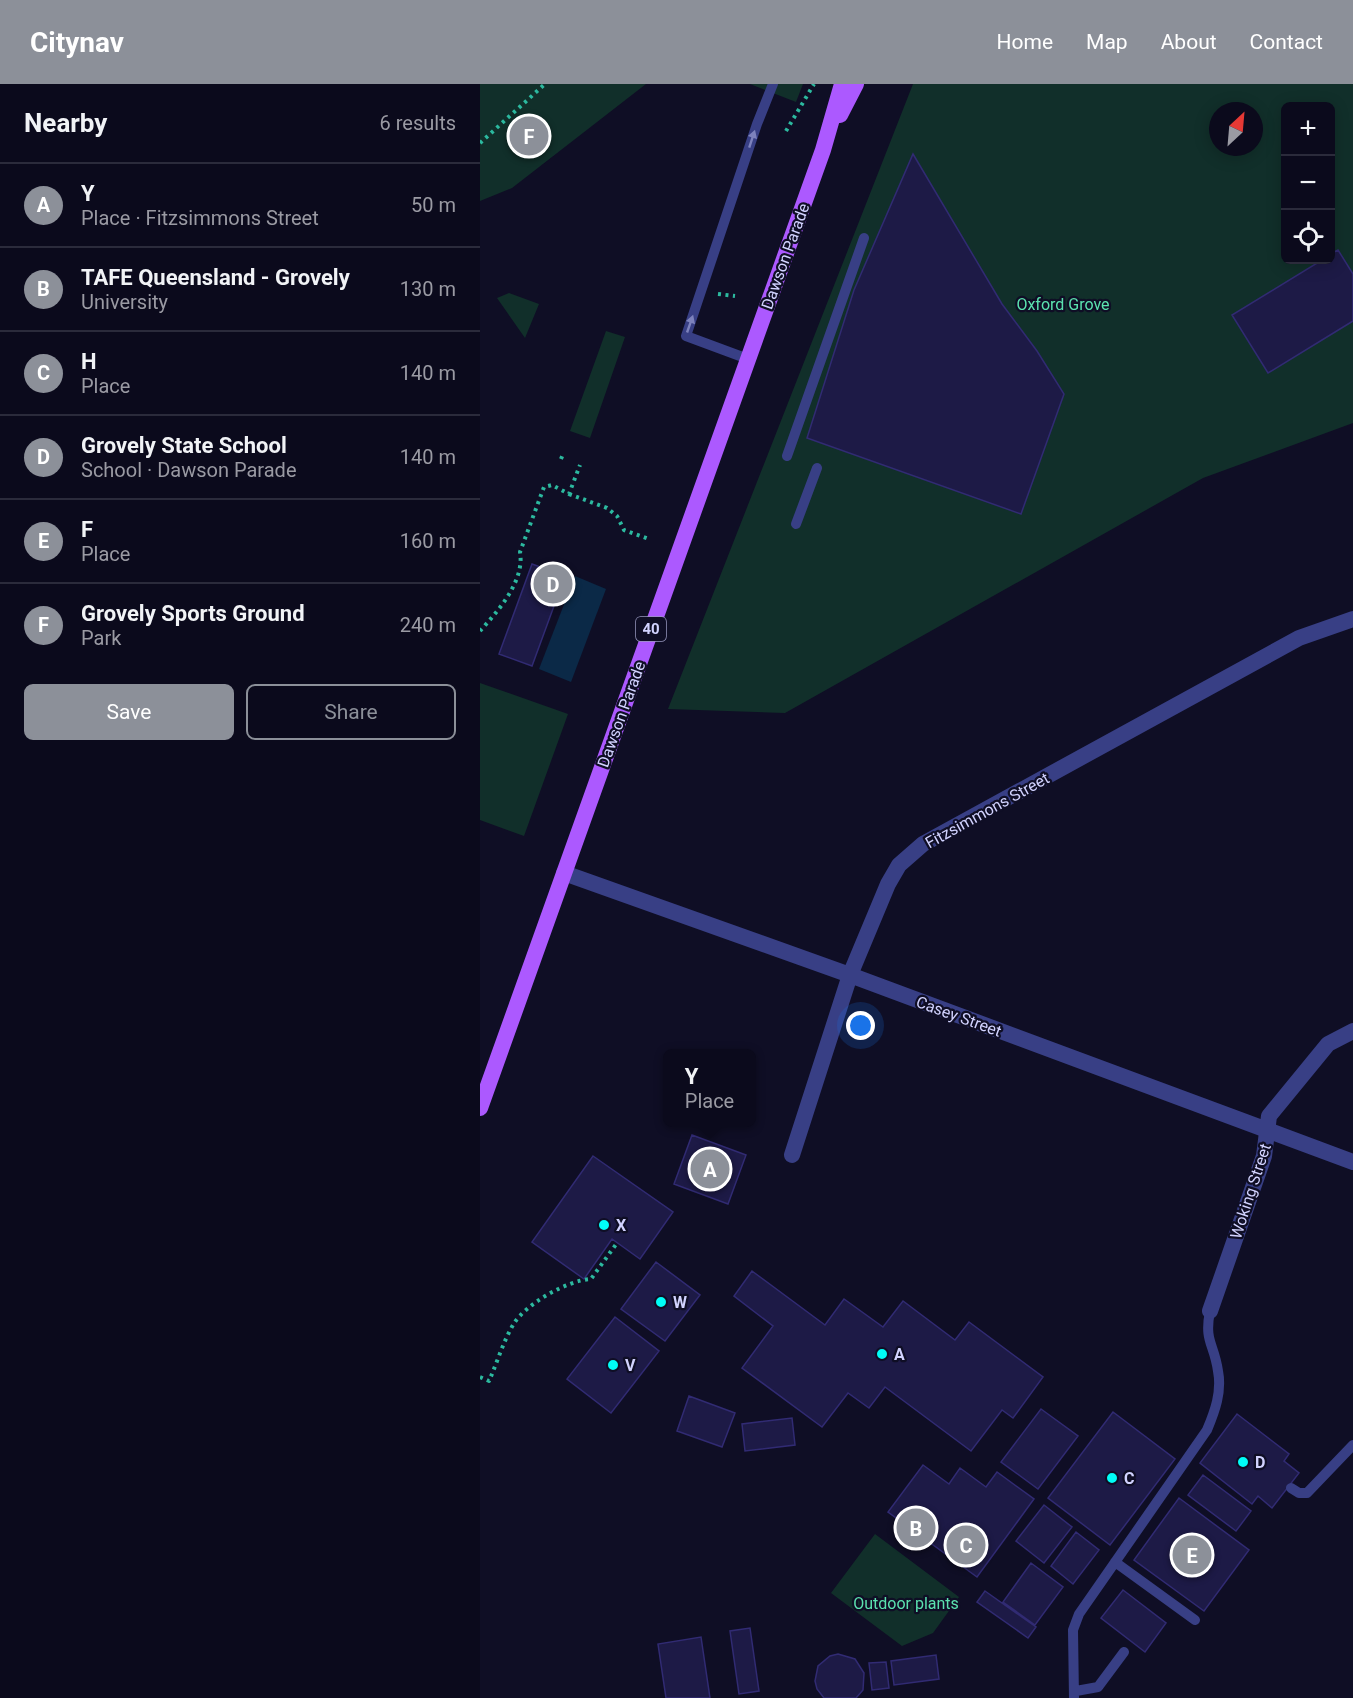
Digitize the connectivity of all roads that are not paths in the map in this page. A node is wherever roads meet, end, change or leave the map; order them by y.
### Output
1 (774, 84) edge
2 (842, 84) edge
3 (856, 84) edge
4 (823, 150) junction
5 (864, 238) dead end
6 (748, 359) junction
7 (787, 456) dead end
8 (816, 468) dead end
9 (796, 524) dead end
10 (1353, 619) edge
11 (564, 873) junction
12 (850, 975) junction
13 (1353, 1031) edge
14 (480, 1108) edge
15 (1268, 1131) junction
16 (792, 1155) dead end
17 (1353, 1162) edge
18 (1210, 1311) joint
19 (1353, 1445) edge
20 (1291, 1488) dead end
21 (1115, 1562) junction
22 (1195, 1620) dead end
23 (1124, 1652) dead end
24 (1075, 1695) edge

6 -> 1 lane
2 - 4 main road, Dawson Parade / 40
3 - 4 main road, Dawson Parade / 40
4 - 6 main road, Dawson Parade / 40
5 - 7 lane
6 - 11 main road, Dawson Parade / 40
8 - 9 lane
10 - 12 street, Fitzsimmons Street
11 - 12 street, Casey Street
11 - 14 main road, Dawson Parade / 40
12 - 15 street, Casey Street
12 - 16 street, Fitzsimmons Street
13 - 15 street, Woking Street
15 - 17 street, Casey Street
15 - 18 street, Woking Street
18 - 21 lane
19 - 20 lane
21 - 22 lane
21 - 24 lane
23 - 24 lane

